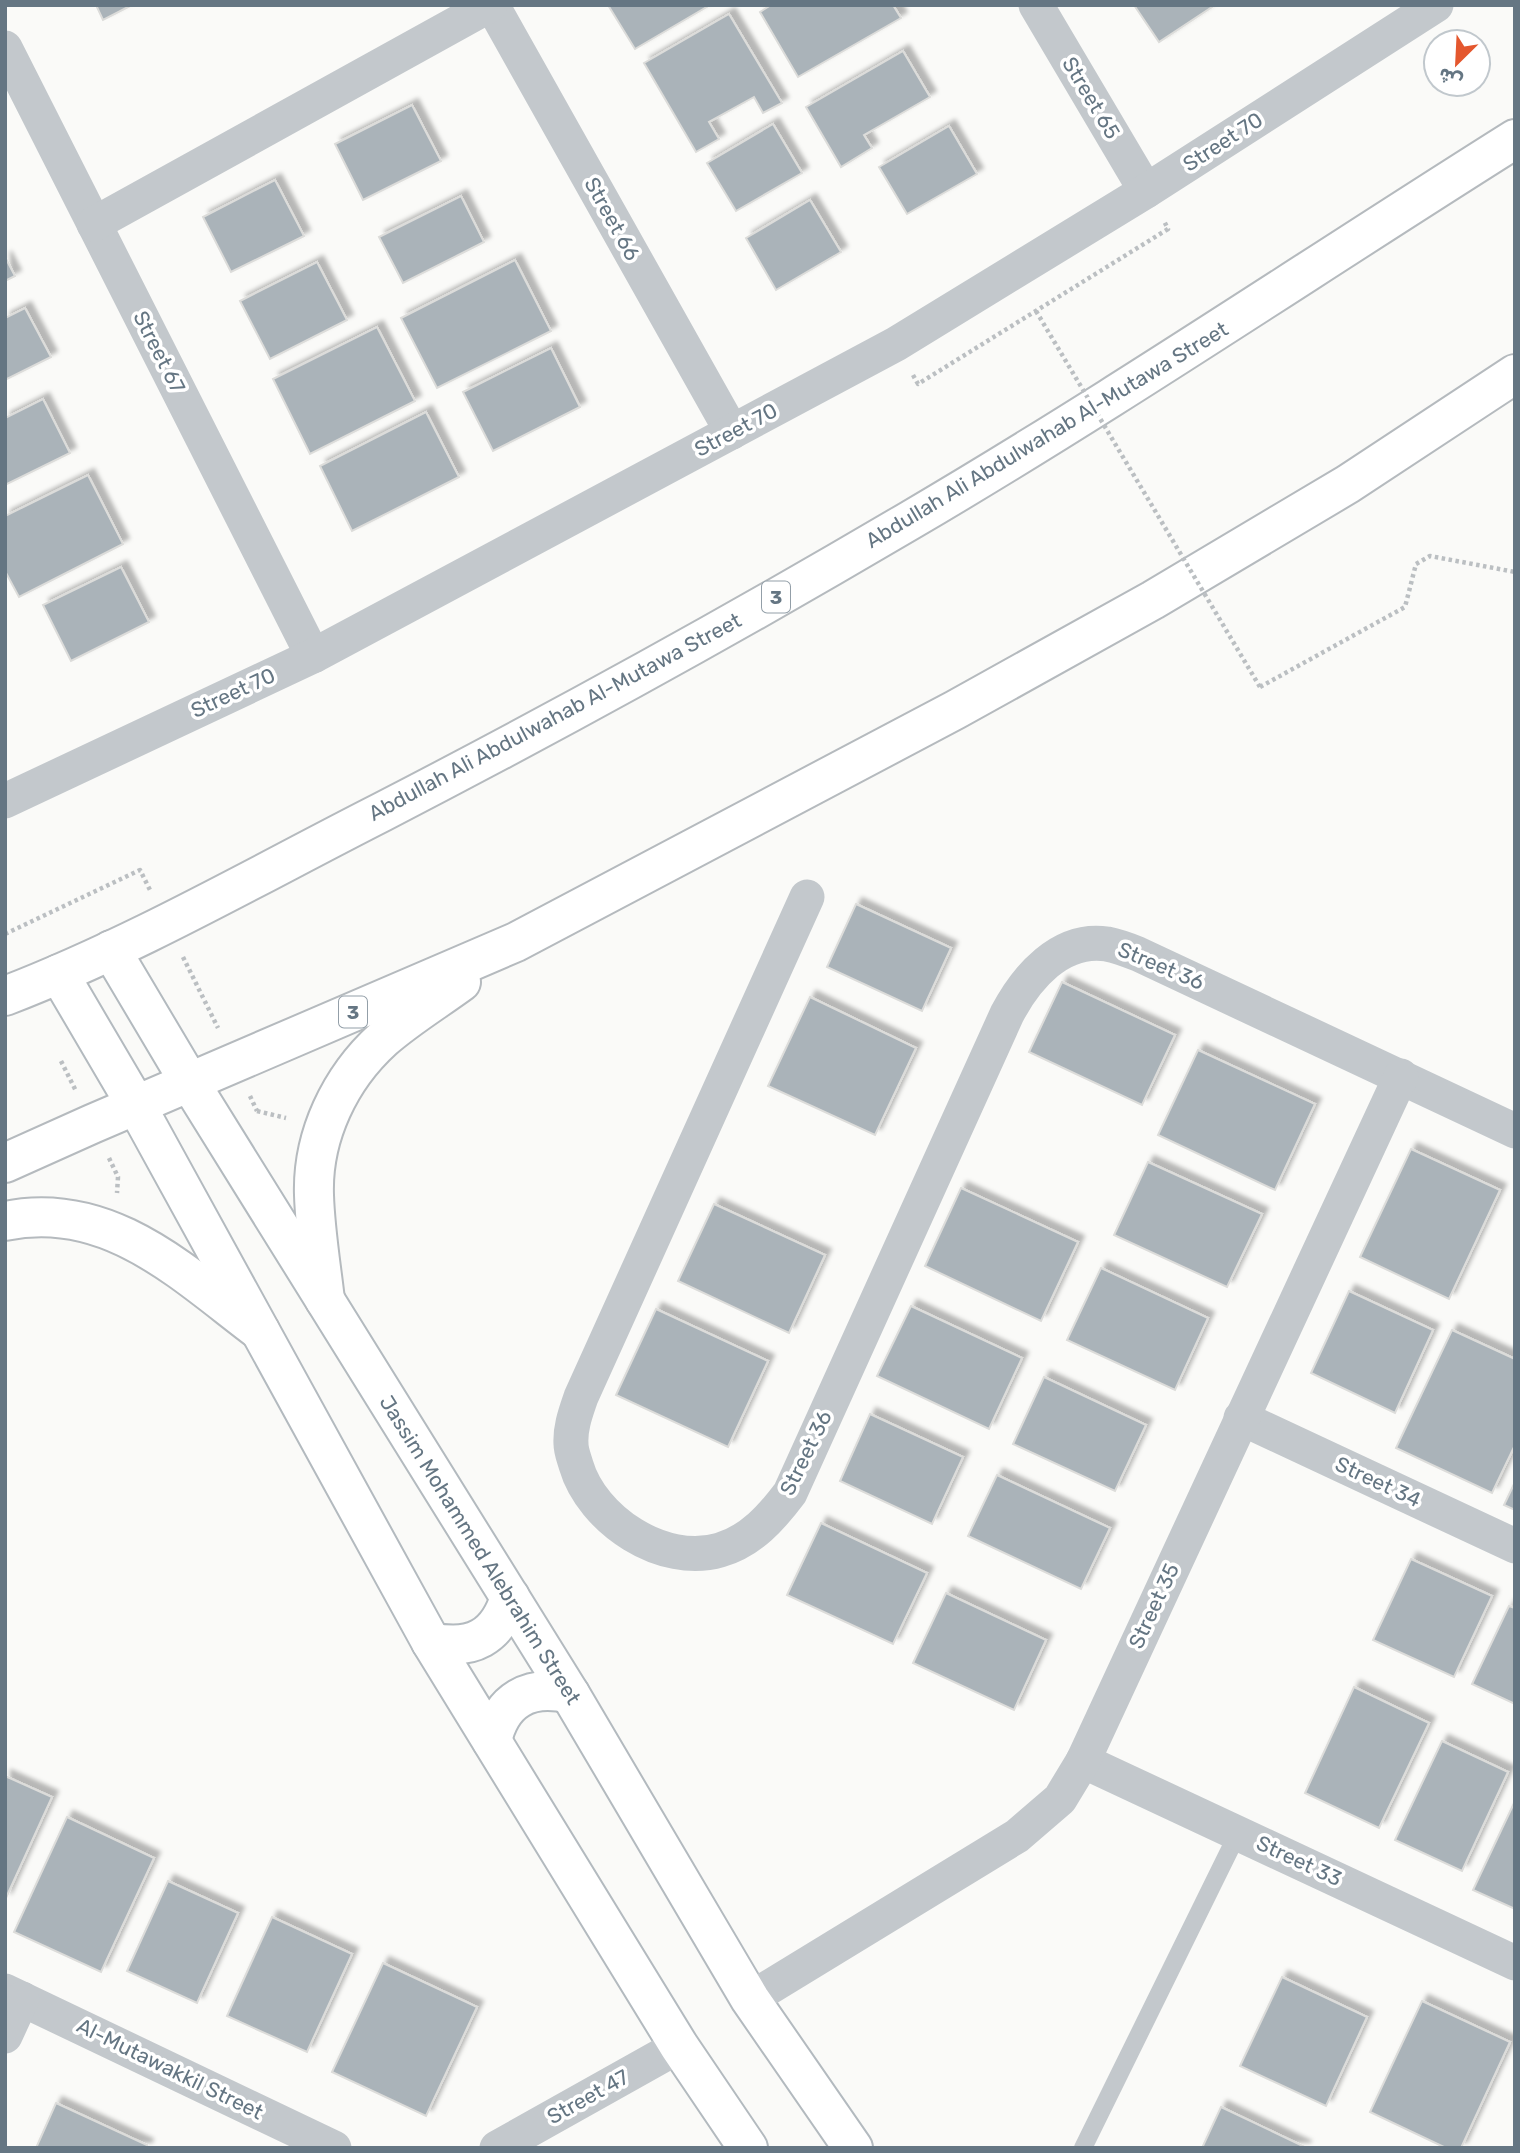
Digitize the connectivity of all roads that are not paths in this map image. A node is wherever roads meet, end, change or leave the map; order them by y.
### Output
1 (491, 5) edge
2 (1036, 5) edge
3 (1436, 5) edge
4 (5, 48) edge
5 (1515, 139) edge
6 (1146, 191) junction
7 (94, 224) junction
8 (1515, 374) edge
9 (732, 432) junction
10 (313, 656) junction
11 (5, 801) edge
12 (807, 897) dead end
13 (516, 942) junction
14 (111, 950) junction
15 (59, 974) junction
16 (5, 996) edge
17 (1401, 1076) junction
18 (190, 1083) junction
19 (136, 1105) junction
20 (1515, 1131) edge
21 (5, 1163) edge
22 (5, 1221) edge
23 (325, 1300) junction
24 (260, 1331) junction
25 (1241, 1418) junction
26 (1515, 1546) edge
27 (510, 1597) junction
28 (431, 1642) junction
29 (570, 1694) junction
30 (492, 1741) junction
31 (1083, 1761) junction
32 (1238, 1833) junction
33 (1515, 1963) edge
34 (14, 1995) edge
35 (750, 1999) junction
36 (5, 2036) edge
37 (680, 2046) junction
38 (334, 2148) edge
39 (496, 2148) edge
40 (748, 2148) edge
41 (853, 2148) edge
42 (1083, 2148) edge

1 - 7 street
1 - 9 street, Street 66
2 - 6 street, Street 65
3 - 6 street, Street 70
4 - 7 street, Street 67
5 - 14 main road, Abdullah Ali Abdulwahab Al-Mutawa Street / 3
6 - 9 street, Street 70
7 - 10 street, Street 67
8 - 13 main road, 3
9 - 10 street, Street 70
10 - 11 street, Street 70
12 - 17 street, Street 36
13 - 18 main road, 3
13 - 23 main road
14 - 15 main road, Abdullah Ali Abdulwahab Al-Mutawa Street / 3
14 - 18 main road, Jassim Mohammed Alebrahim Street
15 - 16 main road, Abdullah Ali Abdulwahab Al-Mutawa Street / 3
15 - 19 main road
17 - 20 street, Street 36
17 - 25 street, Street 35
18 - 19 main road, 3
18 - 23 main road, Jassim Mohammed Alebrahim Street
19 - 21 main road, 3
19 - 24 main road
22 - 24 main road
23 - 27 main road, Jassim Mohammed Alebrahim Street
24 - 28 main road
25 - 26 street, Street 34
25 - 31 street, Street 35
27 - 28 main road
27 - 29 main road, Jassim Mohammed Alebrahim Street
28 - 30 main road
29 - 30 main road
29 - 35 main road, Jassim Mohammed Alebrahim Street
30 - 37 main road
31 - 32 street, Street 33
31 - 35 street, Street 35
32 - 33 street, Street 33
32 - 42 lane
34 - 36 street
34 - 38 street, Al-Mutawakkil Street
35 - 41 main road, Jassim Mohammed Alebrahim Street
37 - 39 street, Street 47
37 - 40 main road

